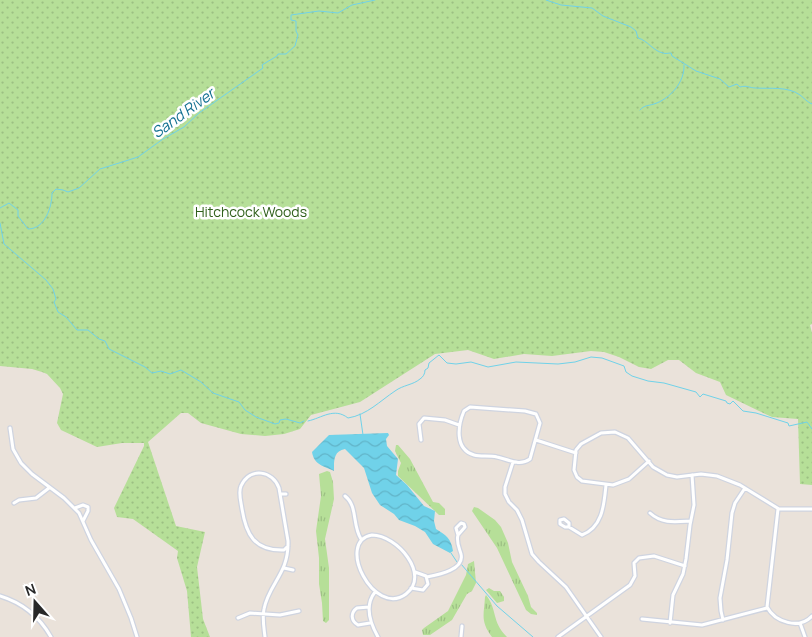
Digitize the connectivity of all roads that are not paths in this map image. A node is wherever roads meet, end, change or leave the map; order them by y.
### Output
1 (459, 425) junction
2 (10, 428) dead end
3 (421, 440) dead end
4 (536, 440) junction
5 (576, 453) junction
6 (648, 461) junction
7 (513, 462) junction
8 (692, 475) junction
9 (606, 485) junction
10 (49, 488) junction
11 (745, 488) junction
12 (280, 494) junction
13 (286, 494) dead end
14 (345, 496) dead end
15 (14, 503) dead end
16 (75, 508) junction
17 (778, 509) junction
18 (812, 510) edge
19 (650, 513) dead end
20 (690, 521) junction
21 (83, 522) junction
22 (569, 526) dead end
23 (458, 535) dead end
24 (362, 539) junction
25 (288, 546) junction
26 (685, 566) junction
27 (284, 568) junction
28 (294, 570) dead end
29 (414, 572) junction
30 (427, 578) junction
31 (412, 588) junction
32 (376, 592) junction
33 (0, 596) edge
34 (369, 607) junction
35 (767, 608) junction
36 (299, 611) dead end
37 (263, 614) junction
38 (586, 615) junction
39 (812, 616) edge
40 (238, 618) dead end
41 (642, 619) dead end
42 (723, 620) junction
43 (670, 622) junction
44 (370, 623) junction
45 (800, 623) junction
46 (462, 626) dead end
47 (51, 637) edge
48 (137, 637) edge
49 (265, 637) edge
50 (378, 637) edge
51 (461, 637) edge
52 (558, 637) edge
53 (601, 637) edge
54 (805, 637) edge

1 - 3 street
1 - 4 street
1 - 7 street
2 - 10 street
4 - 5 street
4 - 7 street
5 - 6 street
5 - 9 street
6 - 8 street
6 - 9 street
7 - 38 street
8 - 11 street
8 - 20 street
9 - 22 street
10 - 15 street
10 - 16 street
11 - 17 street
11 - 42 street
12 - 13 street
12 - 25 street
12 - 25 street
14 - 24 street
16 - 21 street
16 - 21 street
17 - 18 street
17 - 35 street
19 - 20 street
20 - 26 street
21 - 48 street
23 - 30 street
24 - 29 street
24 - 32 street
25 - 27 street
26 - 38 street
26 - 43 street
27 - 28 street
27 - 37 street
29 - 30 street
29 - 31 street
30 - 31 street
31 - 32 street
32 - 34 street
33 - 47 street
34 - 44 street
34 - 44 street
35 - 42 street
35 - 45 street
36 - 37 street
37 - 40 street
37 - 49 street
38 - 52 street
38 - 53 street
39 - 45 street
41 - 43 street
42 - 43 street
44 - 50 street
45 - 54 street
46 - 51 street

